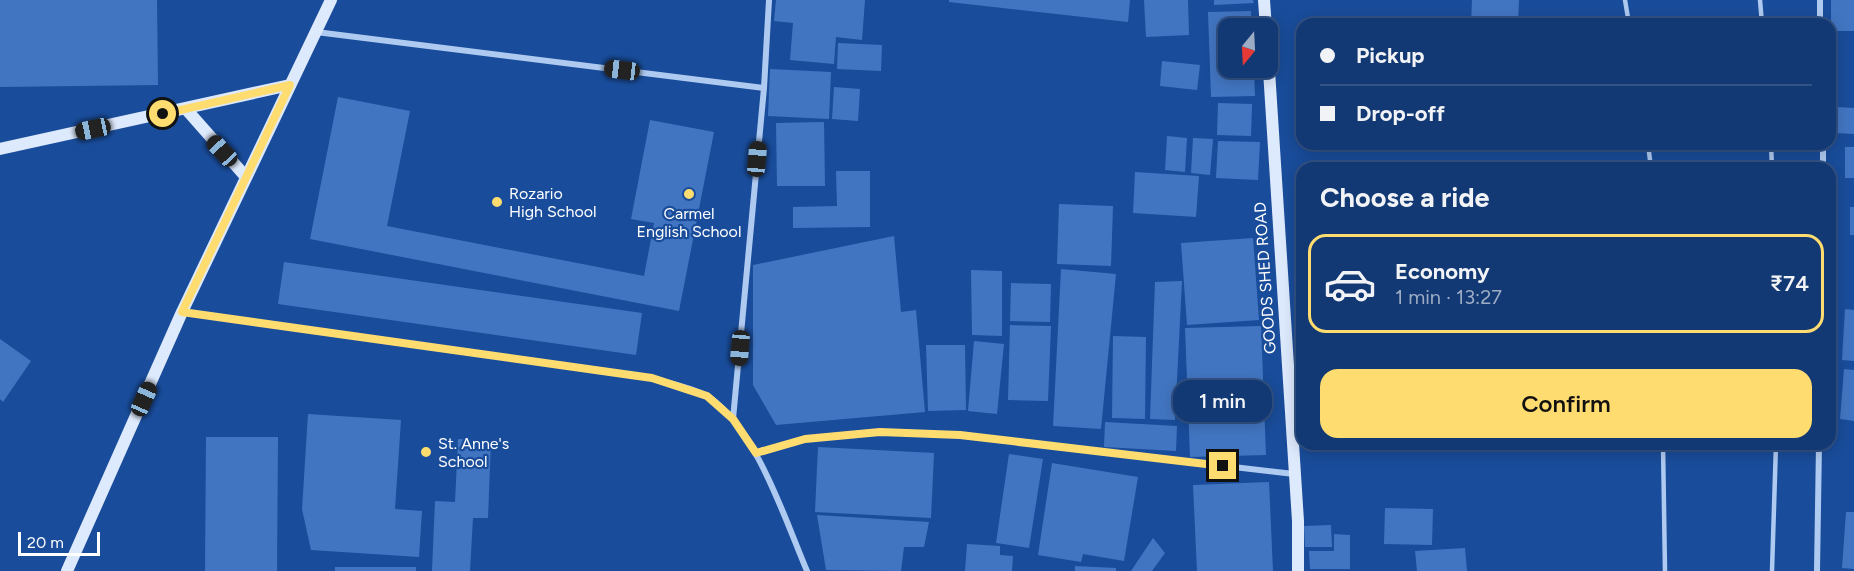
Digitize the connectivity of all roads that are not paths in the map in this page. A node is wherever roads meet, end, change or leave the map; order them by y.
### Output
1 (332, 0) edge
2 (769, 0) edge
3 (1264, 0) edge
4 (1625, 0) edge
5 (1760, 0) edge
6 (1820, 0) edge
7 (1265, 18) edge
8 (1628, 18) edge
9 (1762, 18) edge
10 (1820, 18) edge
11 (315, 32) junction
12 (1269, 78) edge
13 (290, 85) junction
14 (764, 87) junction
15 (186, 109) junction
16 (0, 149) edge
17 (246, 177) junction
18 (182, 312) junction
19 (733, 419) junction
20 (1663, 450) edge
21 (1776, 450) edge
22 (1819, 450) edge
23 (756, 453) junction
24 (1294, 474) junction
25 (67, 571) edge
26 (807, 571) edge
27 (1298, 571) edge
28 (1665, 571) edge
29 (1772, 571) edge
30 (1817, 571) edge

1 - 11 street
2 - 14 street
3 - 7 street
4 - 8 lane
5 - 9 lane
6 - 10 street
11 - 13 street
11 - 14 street
12 - 24 street, GOODS SHED ROAD
13 - 15 street
13 - 17 street
14 - 19 street
15 - 16 street
15 - 17 street
17 - 18 street
18 - 19 street
18 - 25 street
19 - 23 street
20 - 28 lane
21 - 29 lane
22 - 30 street
23 - 24 street
23 - 26 street
24 - 27 street, GOODS SHED ROAD

